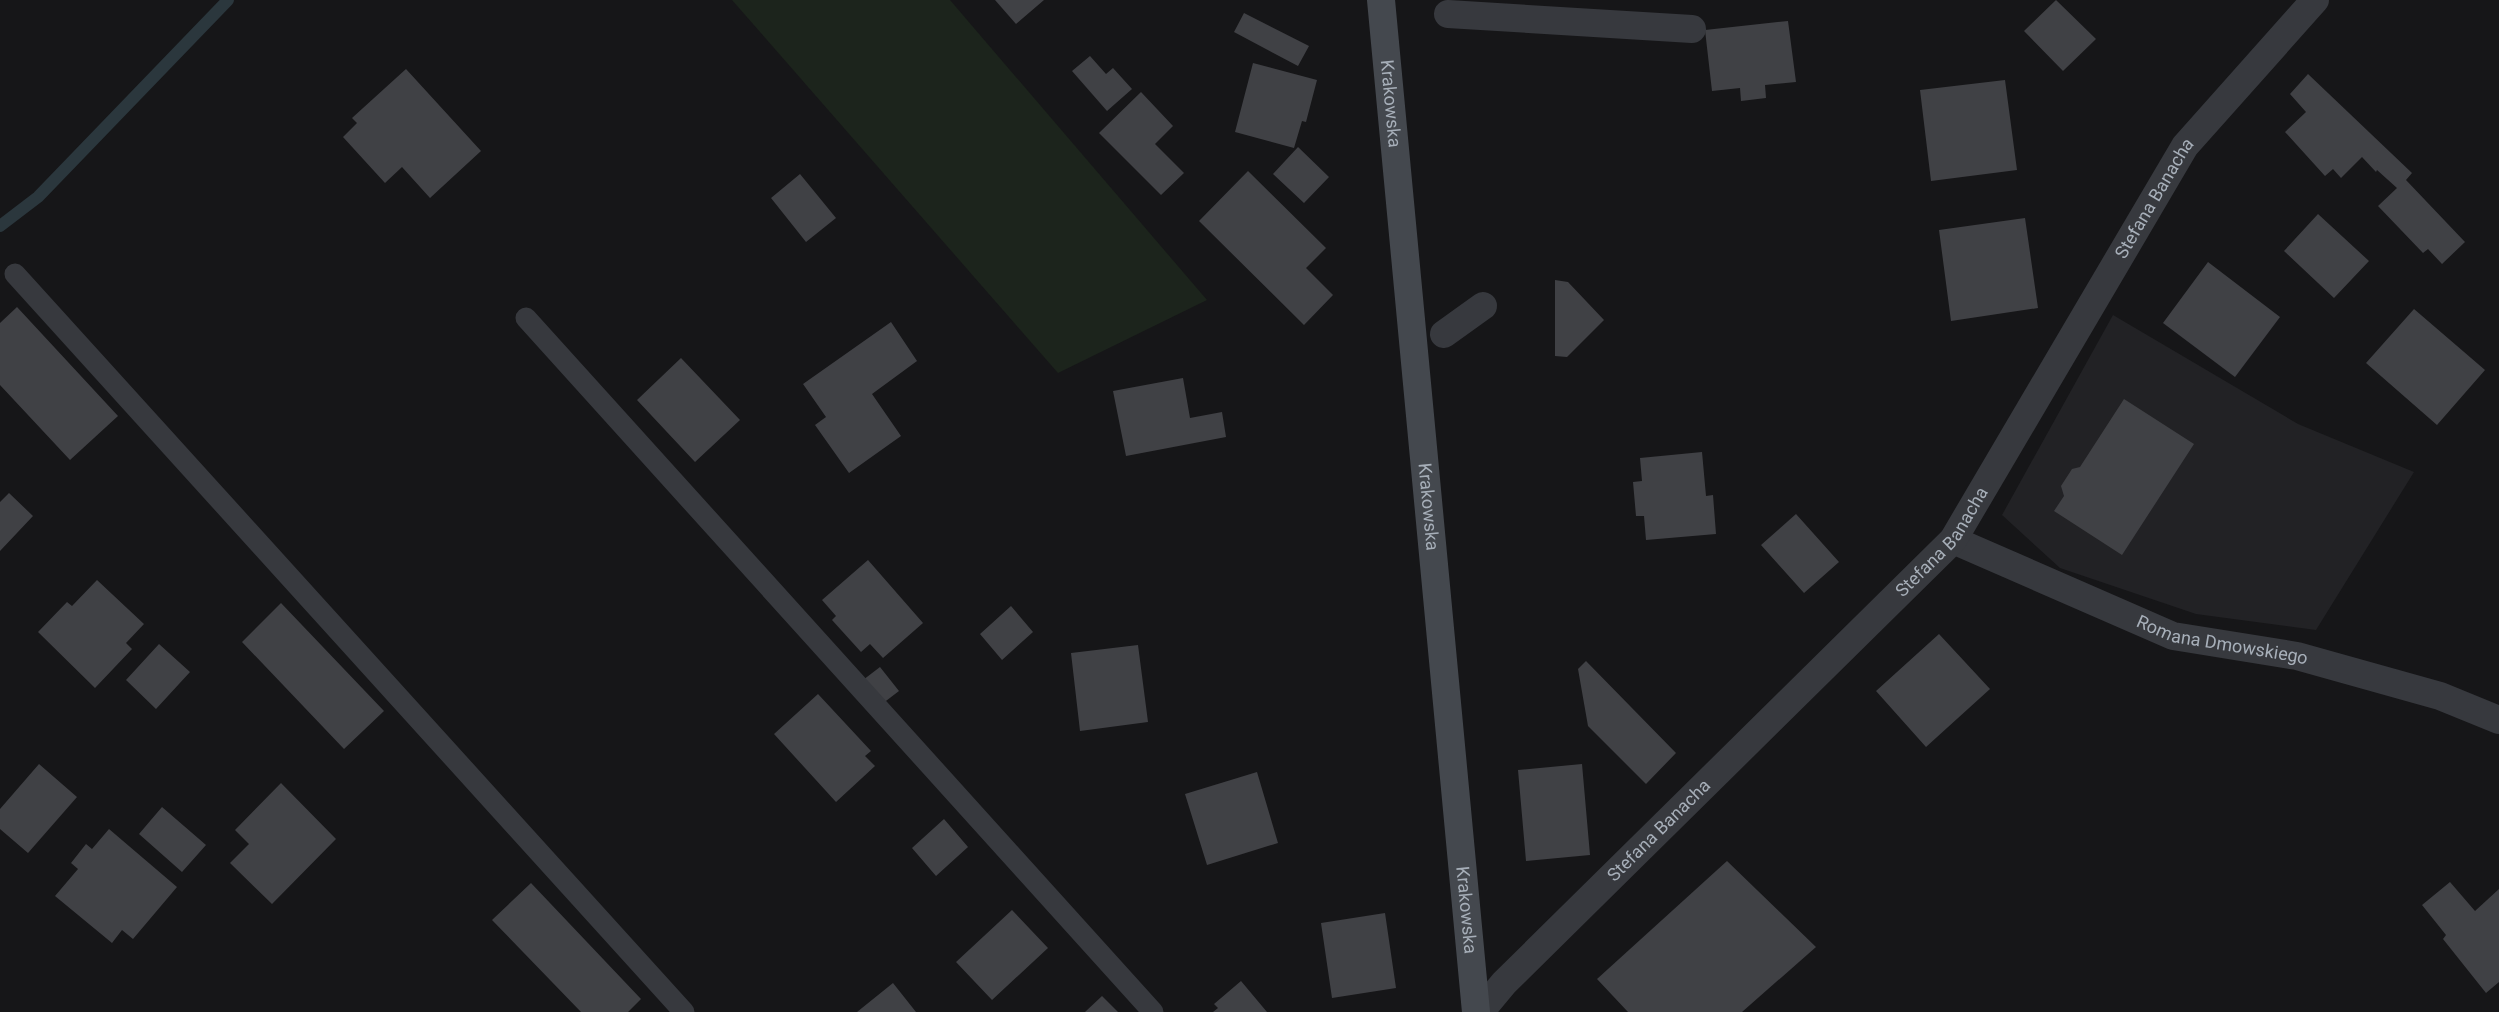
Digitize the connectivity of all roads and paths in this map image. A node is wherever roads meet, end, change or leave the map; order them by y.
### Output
1 (1381, 0) edge
2 (2315, 0) edge
3 (1448, 14) dead end
4 (1692, 29) dead end
5 (15, 274) dead end
6 (1483, 306) dead end
7 (526, 318) dead end
8 (1444, 334) dead end
9 (1953, 540) junction
10 (2499, 720) edge
11 (684, 1012) edge
12 (1153, 1012) edge
13 (1476, 1012) edge
14 (1480, 1012) edge

1 - 13 main road, Krakowska
2 - 9 street, Stefana Banacha
3 - 4 street
5 - 11 lane
6 - 8 street
7 - 12 lane
9 - 10 street, Romana Dmowskiego
9 - 14 street, Stefana Banacha

